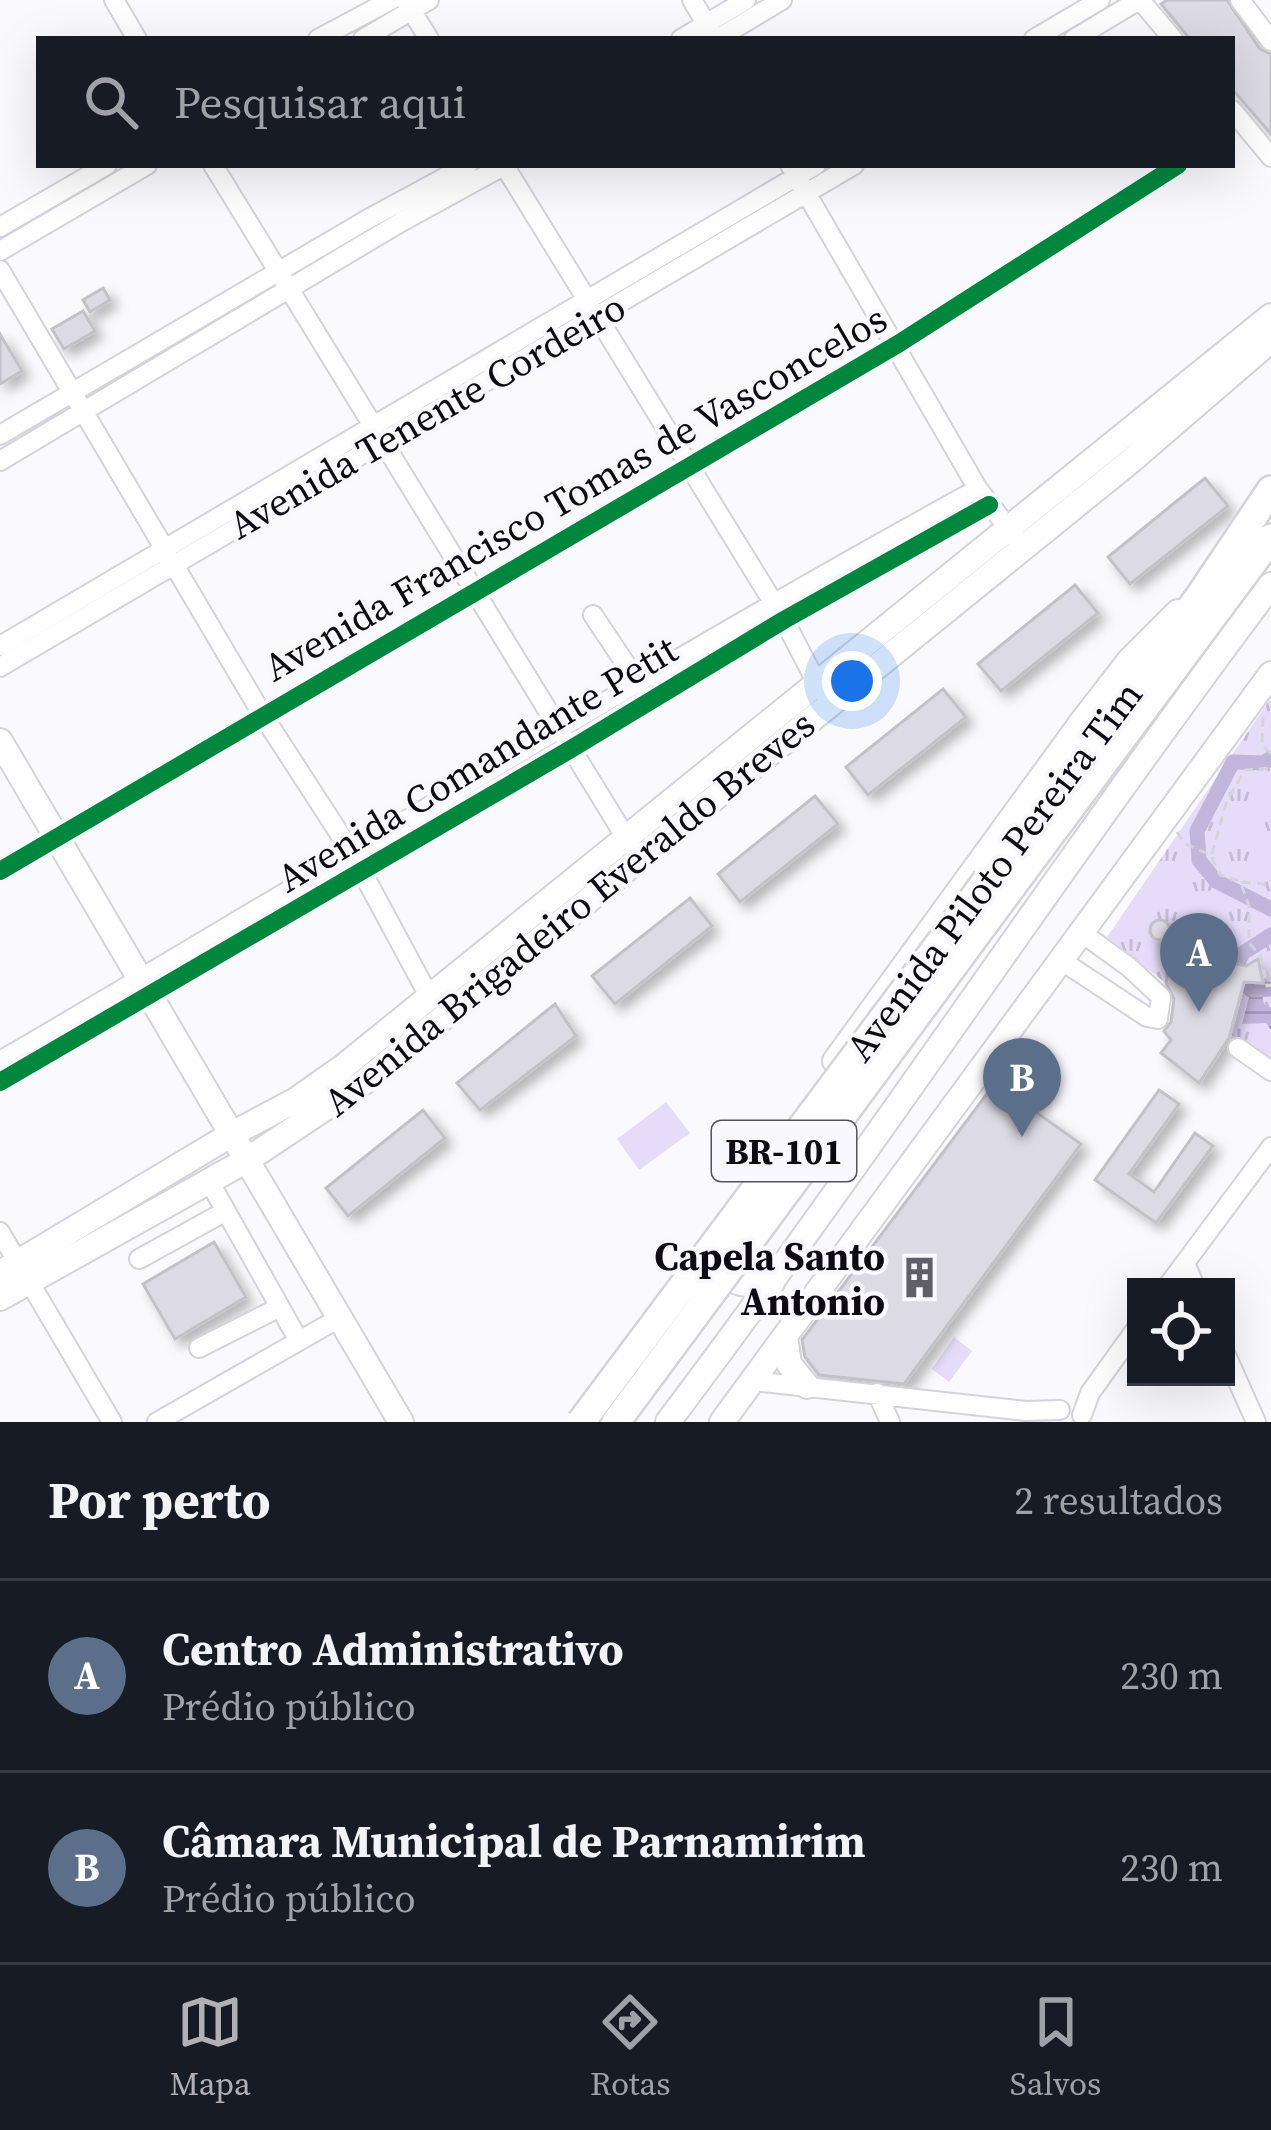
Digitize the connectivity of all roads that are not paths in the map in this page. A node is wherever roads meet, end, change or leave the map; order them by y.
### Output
1 (115, 0) edge
2 (391, 0) edge
3 (692, 0) edge
4 (746, 0) edge
5 (782, 0) edge
6 (1100, 0) edge
7 (1140, 0) edge
8 (1240, 0) edge
9 (416, 4) edge
10 (1075, 33) edge
11 (713, 34) edge
12 (135, 36) edge
13 (324, 36) edge
14 (368, 36) edge
15 (428, 36) edge
16 (1170, 36) edge
17 (1271, 41) edge
18 (1236, 122) edge
19 (1271, 157) edge
20 (102, 168) edge
21 (142, 168) edge
22 (215, 168) edge
23 (463, 168) edge
24 (500, 168) edge
25 (507, 168) edge
26 (850, 168) edge
27 (1164, 169) edge
28 (794, 171) edge
29 (809, 195) junction
30 (0, 227) edge
31 (0, 251) edge
32 (0, 270) edge
33 (277, 272) junction
34 (288, 291) junction
35 (586, 299) junction
36 (1271, 316) edge
37 (597, 318) junction
38 (1271, 340) edge
39 (898, 344) junction
40 (70, 394) junction
41 (82, 415) junction
42 (0, 435) edge
43 (376, 436) junction
44 (0, 461) edge
45 (692, 466) junction
46 (1271, 490) edge
47 (984, 497) junction
48 (1016, 538) junction
49 (1271, 538) edge
50 (169, 556) junction
51 (1271, 585) edge
52 (475, 592) junction
53 (1199, 597) junction
54 (772, 602) junction
55 (593, 615) dead end
56 (784, 620) junction
57 (0, 646) edge
58 (0, 667) edge
59 (1271, 674) edge
60 (640, 684) junction
61 (823, 695) junction
62 (1261, 713) edge
63 (262, 714) junction
64 (560, 731) junction
65 (0, 741) edge
66 (572, 749) junction
67 (445, 798) junction
68 (456, 816) junction
69 (59, 838) junction
70 (632, 848) junction
71 (357, 862) junction
72 (0, 871) edge
73 (997, 886) junction
74 (1082, 933) junction
75 (1061, 961) junction
76 (145, 987) junction
77 (430, 998) junction
78 (1238, 1048) dead end
79 (0, 1061) edge
80 (1271, 1071) edge
81 (0, 1082) edge
82 (232, 1134) junction
83 (1271, 1147) edge
84 (248, 1160) junction
85 (209, 1181) junction
86 (226, 1211) junction
87 (0, 1232) edge
88 (705, 1243) junction
89 (139, 1259) dead end
90 (1184, 1263) junction
91 (16, 1272) edge
92 (1173, 1278) edge
93 (1192, 1278) edge
94 (772, 1283) junction
95 (669, 1293) junction
96 (0, 1298) edge
97 (280, 1306) junction
98 (341, 1317) junction
99 (785, 1336) junction
100 (731, 1338) junction
101 (299, 1341) junction
102 (1127, 1342) edge
103 (200, 1348) dead end
104 (1235, 1375) edge
105 (753, 1381) junction
106 (807, 1386) junction
107 (877, 1394) junction
108 (1069, 1416) edge
109 (729, 1419) edge
110 (112, 1422) edge
111 (157, 1422) edge
112 (401, 1422) edge
113 (577, 1422) edge
114 (616, 1422) edge
115 (668, 1422) edge
116 (890, 1422) edge
117 (1256, 1422) edge

1 - 12 street
2 - 13 street
3 - 11 street
4 - 11 street
5 - 11 street
6 - 10 street
7 - 10 street
7 - 16 street
8 - 17 street
9 - 14 street
9 - 15 street
18 - 19 street
20 - 30 street
21 - 31 street
22 - 33 street
23 - 33 street
24 - 34 street
25 - 35 street
26 - 29 street, Avenida Tenente Cordeiro
27 - 39 street, Avenida Francisco Tomas de Vasconcelos
28 - 29 street
28 - 35 street, Avenida Tenente Cordeiro
29 - 37 street, Avenida Tenente Cordeiro
29 - 39 street
32 - 40 street
33 - 34 street
33 - 40 street
34 - 41 street
34 - 43 street
35 - 37 street
35 - 43 street, Avenida Tenente Cordeiro
36 - 48 main road, Avenida Brigadeiro Everaldo Breves
37 - 43 street, Avenida Tenente Cordeiro
37 - 45 street
38 - 48 main road, Avenida Brigadeiro Everaldo Breves
39 - 45 street, Avenida Francisco Tomas de Vasconcelos
39 - 47 street
40 - 41 street
40 - 42 street
41 - 44 street
41 - 50 street
43 - 50 street, Avenida Tenente Cordeiro
43 - 52 street
45 - 52 street, Avenida Francisco Tomas de Vasconcelos
45 - 54 street
46 - 53 highway, Avenida Piloto Pereira Tim / BR-101
47 - 48 street
47 - 54 street, Avenida Comandante Petit
47 - 56 street, Avenida Comandante Petit
48 - 61 main road, Avenida Brigadeiro Everaldo Breves
49 - 73 highway, Avenida Piloto Pereira Tim / BR-101
50 - 57 street, Avenida Tenente Cordeiro
50 - 58 street, Avenida Tenente Cordeiro
50 - 63 street
51 - 94 main road
52 - 63 street, Avenida Francisco Tomas de Vasconcelos
52 - 64 street
53 - 73 highway, Avenida Piloto Pereira Tim / BR-101
53 - 88 main road
54 - 56 street
54 - 60 street, Avenida Comandante Petit
55 - 60 street
56 - 61 street
56 - 66 street, Avenida Comandante Petit
59 - 62 main road
60 - 64 street, Avenida Comandante Petit
61 - 70 main road, Avenida Brigadeiro Everaldo Breves
62 - 74 main road
63 - 69 street, Avenida Francisco Tomas de Vasconcelos
63 - 71 street
64 - 66 street
64 - 67 street, Avenida Comandante Petit
65 - 69 main road
66 - 68 street, Avenida Comandante Petit
66 - 70 street
67 - 68 street
67 - 71 street, Avenida Comandante Petit
68 - 71 street, Avenida Comandante Petit
69 - 72 street, Avenida Francisco Tomas de Vasconcelos
69 - 76 main road
70 - 77 main road, Avenida Brigadeiro Everaldo Breves
70 - 84 main road, Avenida Brigadeiro Everaldo Breves
71 - 76 street, Avenida Comandante Petit
71 - 77 street
73 - 113 highway, Avenida Piloto Pereira Tim / BR-101, bridge
73 - 114 highway, Avenida Piloto Pereira Tim / BR-101, bridge
74 - 75 main road
74 - 75 street
75 - 99 main road
76 - 79 street, Avenida Comandante Petit
76 - 81 street, Avenida Comandante Petit
76 - 82 main road
77 - 82 main road, Avenida Brigadeiro Everaldo Breves
78 - 80 street
82 - 84 main road
82 - 91 main road, Avenida Brigadeiro Everaldo Breves
83 - 90 street
84 - 85 main road, Avenida Brigadeiro Everaldo Breves
84 - 98 main road
85 - 86 street
85 - 91 main road, Avenida Brigadeiro Everaldo Breves
86 - 89 street
86 - 97 street
87 - 91 street
88 - 94 main road
88 - 95 main road
90 - 92 street
90 - 93 street
91 - 96 main road, Avenida Brigadeiro Everaldo Breves
91 - 110 street
94 - 100 main road
95 - 100 main road
95 - 113 main road
97 - 101 street
97 - 103 street
98 - 101 street
98 - 112 main road
99 - 105 main road
99 - 106 main road
100 - 115 main road
101 - 111 street
102 - 108 street
104 - 117 street
105 - 106 street
105 - 109 main road
106 - 107 street
107 - 108 street
107 - 116 street

